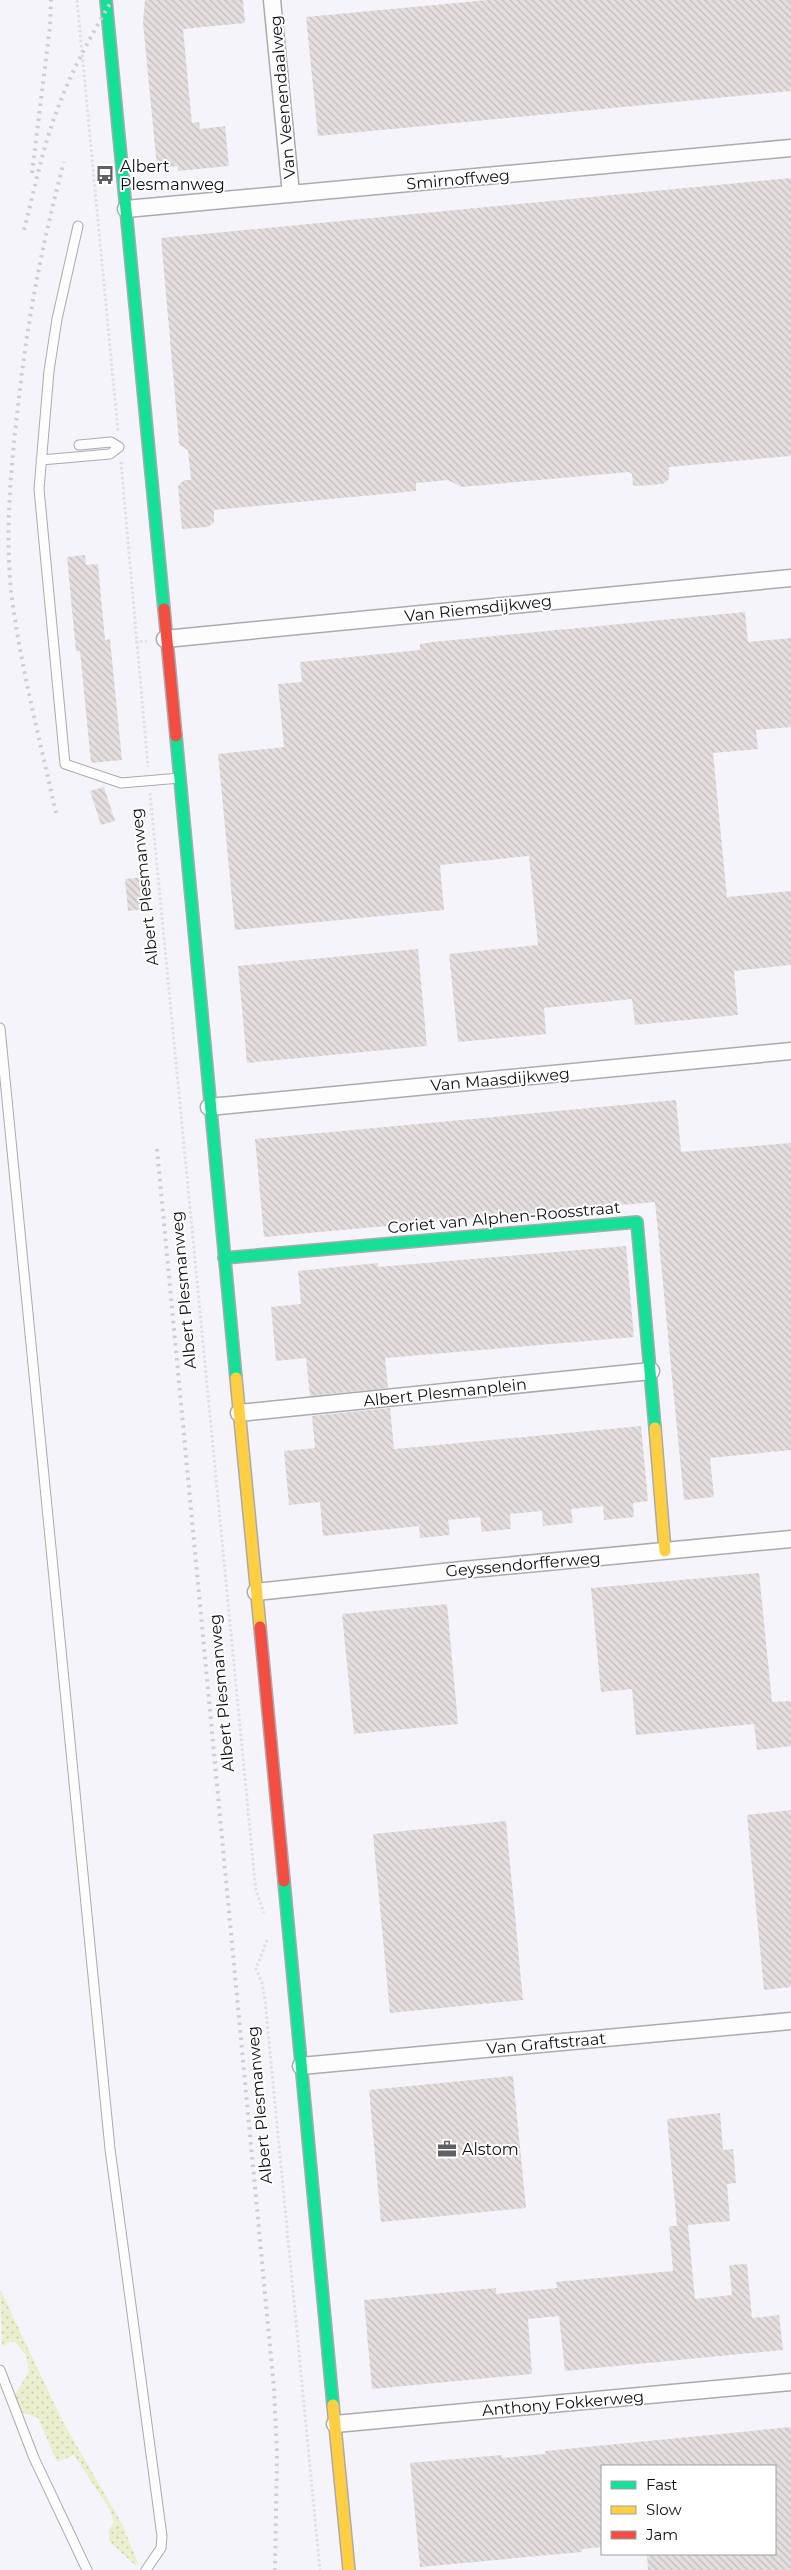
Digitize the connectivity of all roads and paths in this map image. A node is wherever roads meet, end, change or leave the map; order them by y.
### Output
1 (77, 0) edge
2 (106, 0) edge
3 (272, 0) edge
4 (791, 148) edge
5 (291, 194) junction
6 (126, 210) junction
7 (78, 226) dead end
8 (79, 445) dead end
9 (120, 447) junction
10 (41, 460) junction
11 (791, 578) edge
12 (165, 639) junction
13 (180, 778) junction
14 (149, 781) junction
15 (0, 1028) edge
16 (791, 1051) edge
17 (209, 1107) junction
18 (224, 1258) junction
19 (651, 1371) junction
20 (239, 1413) junction
21 (791, 1539) edge
22 (665, 1551) junction
23 (256, 1592) junction
24 (266, 1918) dead end
25 (270, 1935) dead end
26 (791, 2021) edge
27 (301, 2066) junction
28 (0, 2370) edge
29 (791, 2382) edge
30 (335, 2424) junction
31 (87, 2570) edge
32 (146, 2570) edge
33 (320, 2570) edge
34 (349, 2570) edge

1 - 9 path, Albert Plesmanweg
2 - 6 street
3 - 5 street, Van Veenendaalweg
4 - 5 street, Smirnoffweg
5 - 6 street, Smirnoffweg
6 - 12 street
7 - 10 lane
8 - 9 lane
9 - 10 lane
9 - 14 path, Albert Plesmanweg
10 - 14 lane
11 - 12 street, Van Riemsdijkweg
12 - 13 street
13 - 14 lane
13 - 17 street
14 - 24 path, Albert Plesmanweg
15 - 32 lane
16 - 17 street, Van Maasdijkweg
17 - 18 street
18 - 19 street, Coriet van Alphen-Roosstraat
18 - 20 street
19 - 20 street, Albert Plesmanplein
19 - 22 street, Coriet van Alphen-Roosstraat
20 - 23 street
21 - 22 street, Geyssendorfferweg
22 - 23 street, Geyssendorfferweg
23 - 27 street
25 - 33 path, Albert Plesmanweg
26 - 27 street, Van Graftstraat
27 - 30 street
28 - 31 lane
29 - 30 street, Anthony Fokkerweg
30 - 34 street

